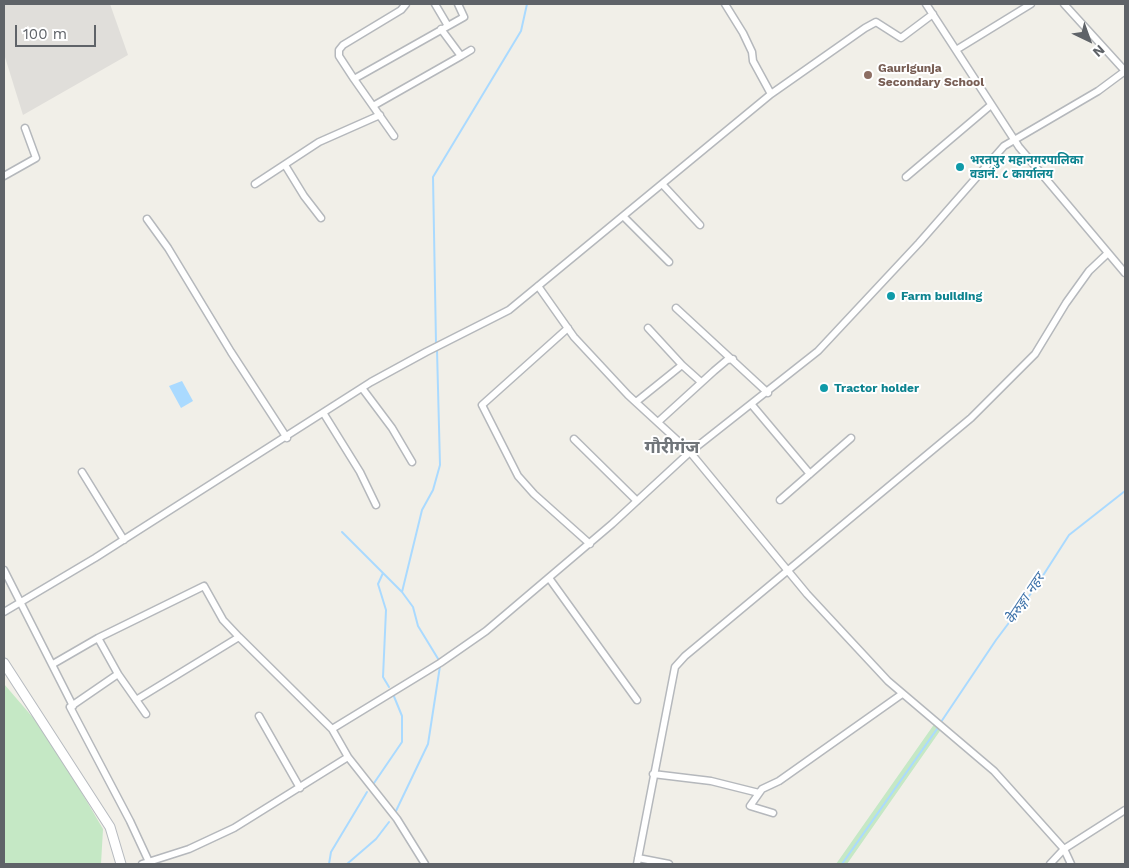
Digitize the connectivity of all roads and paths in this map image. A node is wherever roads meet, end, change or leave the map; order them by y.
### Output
1 (406, 4) edge
2 (435, 4) edge
3 (458, 4) edge
4 (725, 4) edge
5 (926, 4) edge
6 (1031, 4) edge
7 (1064, 4) edge
8 (933, 14) junction
9 (448, 26) junction
10 (441, 29) junction
11 (471, 50) dead end
12 (956, 50) junction
13 (461, 56) junction
14 (1125, 71) edge
15 (354, 79) junction
16 (771, 94) junction
17 (991, 105) junction
18 (372, 106) junction
19 (380, 115) junction
20 (25, 128) dead end
21 (394, 136) dead end
22 (1013, 139) junction
23 (285, 165) junction
24 (4, 176) edge
25 (906, 176) dead end
26 (255, 184) dead end
27 (663, 185) junction
28 (623, 216) junction
29 (321, 218) dead end
30 (147, 219) dead end
31 (700, 225) dead end
32 (1108, 253) junction
33 (669, 262) dead end
34 (1125, 273) edge
35 (538, 286) junction
36 (676, 308) dead end
37 (568, 328) junction
38 (648, 328) dead end
39 (733, 359) junction
40 (682, 365) junction
41 (701, 382) junction
42 (362, 388) junction
43 (768, 393) junction
44 (636, 402) junction
45 (752, 405) junction
46 (324, 414) junction
47 (658, 422) junction
48 (287, 438) junction
49 (851, 438) dead end
50 (574, 439) dead end
51 (690, 452) junction
52 (412, 462) dead end
53 (82, 472) dead end
54 (810, 474) junction
55 (780, 500) dead end
56 (637, 501) junction
57 (376, 505) dead end
58 (124, 540) junction
59 (590, 544) junction
60 (4, 570) edge
61 (786, 572) junction
62 (549, 578) junction
63 (20, 602) junction
64 (4, 612) edge
65 (239, 637) junction
66 (98, 638) junction
67 (4, 663) edge
68 (53, 664) junction
69 (118, 674) junction
70 (902, 694) junction
71 (136, 700) junction
72 (636, 700) dead end
73 (73, 706) junction
74 (146, 714) dead end
75 (259, 716) dead end
76 (332, 729) junction
77 (348, 757) junction
78 (653, 774) junction
79 (300, 788) junction
80 (759, 793) junction
81 (1125, 810) edge
82 (773, 813) dead end
83 (1064, 849) junction
84 (638, 861) edge
85 (120, 864) edge
86 (147, 864) edge
87 (425, 864) edge
88 (669, 864) edge
89 (1050, 864) edge
90 (1071, 864) edge

1 - 15 street
2 - 9 street
3 - 9 street
4 - 16 street
5 - 8 street
6 - 12 street
7 - 14 street
8 - 12 street
8 - 16 street
9 - 10 street
10 - 13 street
10 - 15 street
11 - 13 street
12 - 17 street
13 - 18 street
14 - 22 street
15 - 18 street
16 - 27 street
17 - 22 street
17 - 25 street
18 - 19 street
19 - 21 street
19 - 23 street
20 - 24 street
22 - 32 street
22 - 43 street
23 - 26 street
23 - 29 street
27 - 28 street
27 - 31 street
28 - 33 street
28 - 35 street
30 - 48 street
32 - 34 street
32 - 61 street
35 - 37 street
35 - 42 street
36 - 39 street
37 - 44 street
37 - 59 street
38 - 40 street
39 - 41 street
39 - 43 street
40 - 41 street
40 - 44 street
41 - 47 street
42 - 46 street
42 - 52 street
43 - 45 street
44 - 47 street
45 - 51 street
45 - 54 street
46 - 48 street
46 - 57 street
47 - 51 street
48 - 58 street
49 - 54 street
50 - 56 street
51 - 56 street
51 - 61 street
53 - 58 street
54 - 55 street
56 - 59 street
58 - 63 street
59 - 62 street
60 - 63 street
61 - 70 street
61 - 78 street
62 - 72 street
62 - 76 street
63 - 64 street
63 - 68 street
65 - 66 street
65 - 71 street
65 - 76 street
66 - 68 street
66 - 69 street
67 - 85 main road
68 - 73 street
69 - 71 street
69 - 73 street
70 - 80 street
70 - 83 street
71 - 74 street
73 - 86 street
75 - 79 street
76 - 77 street
77 - 79 street
77 - 87 street
78 - 80 street
78 - 84 street
79 - 86 street
80 - 82 street
81 - 83 street
83 - 89 street
83 - 90 street
84 - 88 street

